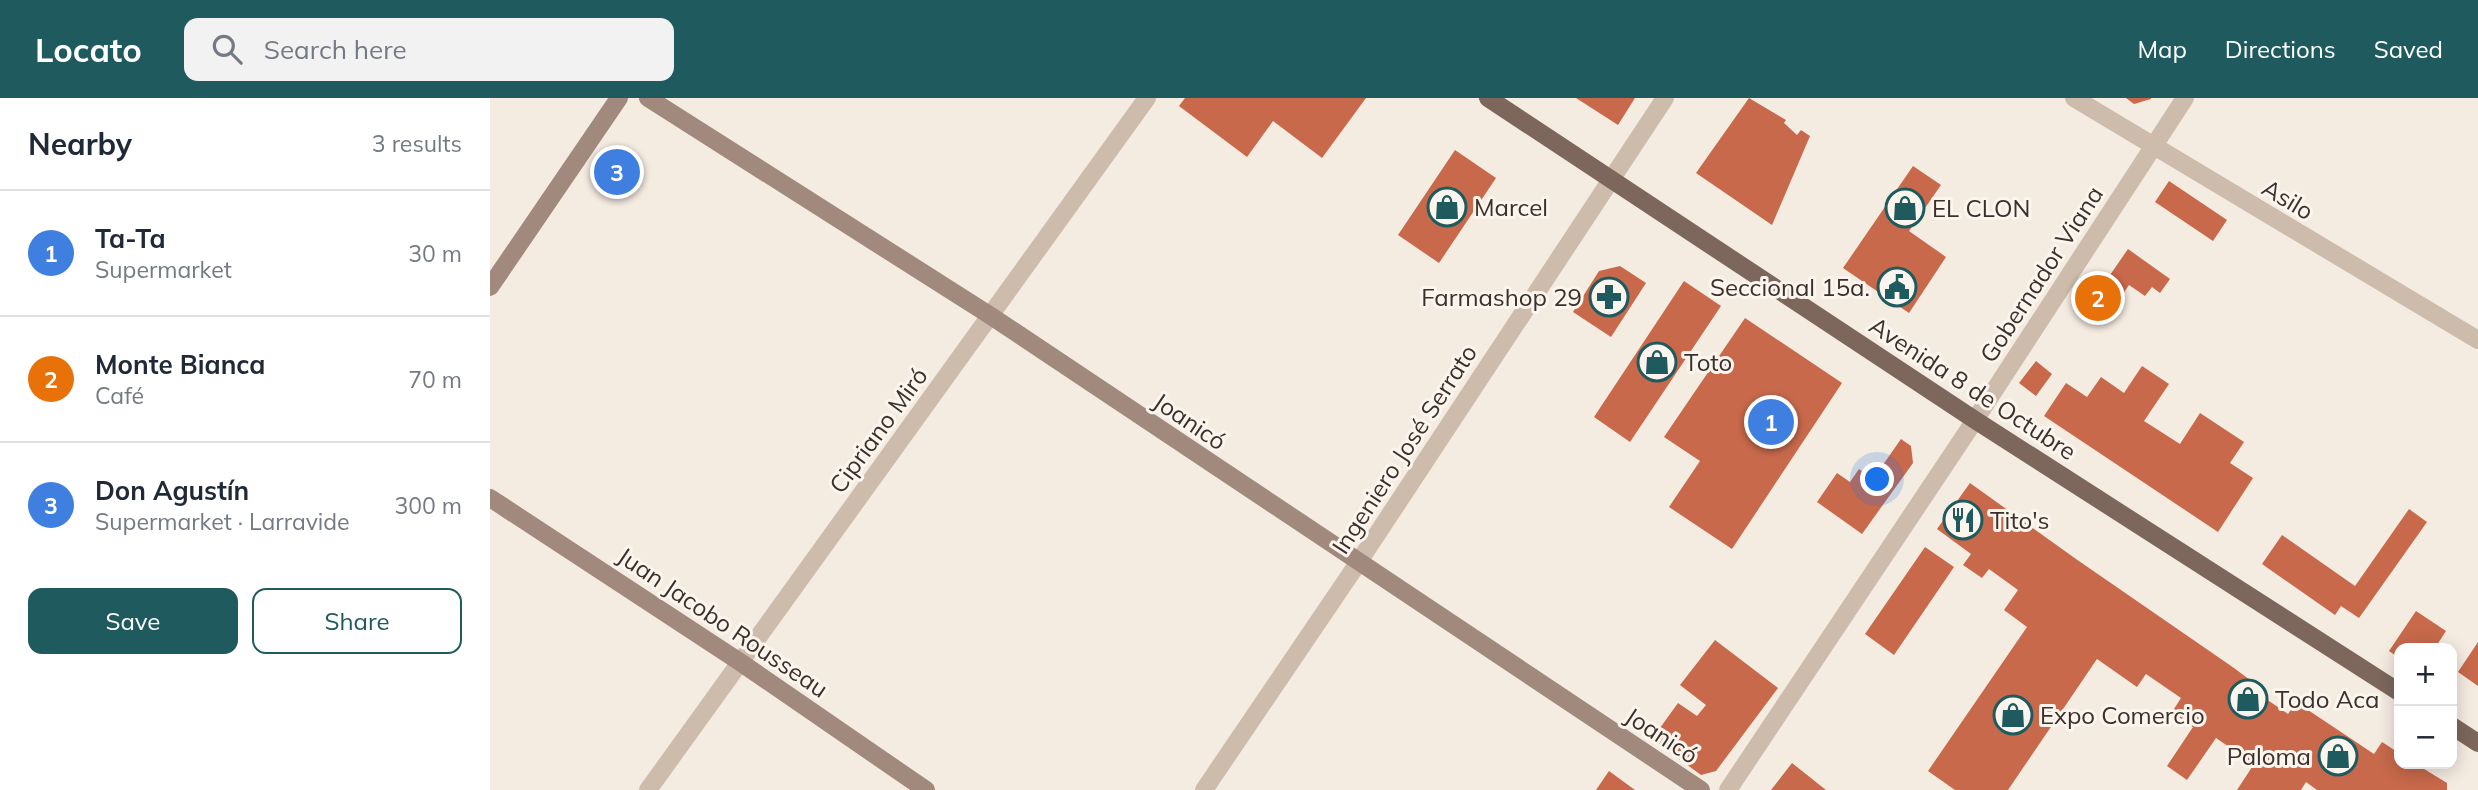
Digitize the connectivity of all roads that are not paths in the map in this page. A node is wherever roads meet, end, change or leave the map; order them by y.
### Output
1 (620, 98) edge
2 (648, 98) edge
3 (1147, 98) edge
4 (1488, 98) edge
5 (1665, 98) edge
6 (2074, 98) edge
7 (2185, 98) edge
8 (2153, 147) junction
9 (1611, 180) junction
10 (490, 287) edge
11 (991, 316) junction
12 (2478, 340) edge
13 (1975, 420) junction
14 (490, 498) edge
15 (1358, 563) junction
16 (740, 662) junction
17 (2394, 689) edge
18 (2457, 729) edge
19 (2478, 743) edge
20 (648, 790) edge
21 (926, 790) edge
22 (1204, 790) edge
23 (1701, 790) edge
24 (1728, 790) edge

1 - 10 street
2 - 11 street, Joanicó
3 - 11 street, Cipriano Miró
4 - 9 main road, Avenida 8 de Octubre
5 - 9 street, Ingeniero José Serrato
6 - 8 street, Asilo
7 - 8 street, Gobernador Viana
8 - 12 street, Asilo
8 - 13 street, Gobernador Viana
9 - 13 main road, Avenida 8 de Octubre
9 - 15 street, Ingeniero José Serrato
11 - 15 street, Joanicó
11 - 16 street, Cipriano Miró
13 - 17 main road, Avenida 8 de Octubre
13 - 24 street, Gobernador Viana
14 - 16 street, Juan Jacobo Rousseau
15 - 22 street, Ingeniero José Serrato
15 - 23 street, Joanicó
16 - 20 street, Cipriano Miró
16 - 21 street, Juan Jacobo Rousseau
18 - 19 main road

